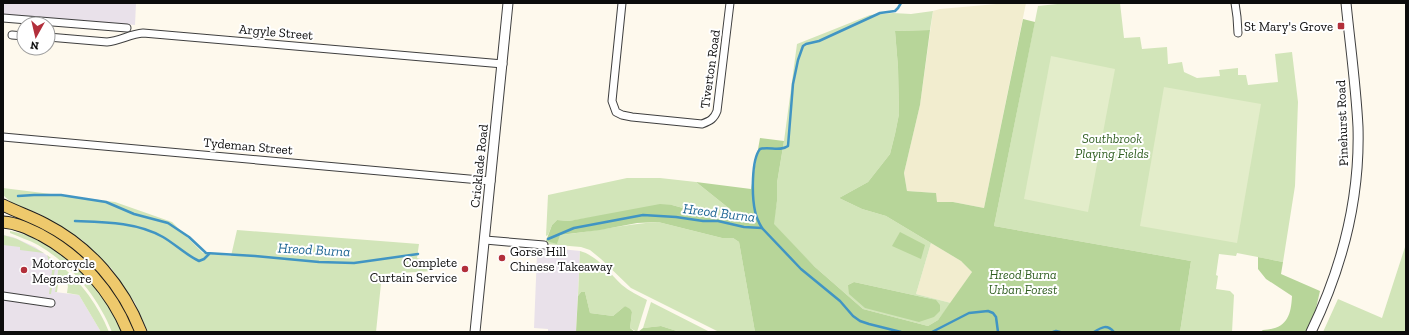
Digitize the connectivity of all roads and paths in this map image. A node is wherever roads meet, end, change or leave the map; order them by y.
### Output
1 (508, 3) edge
2 (622, 3) edge
3 (730, 3) edge
4 (1235, 3) edge
5 (1346, 3) edge
6 (3, 18) edge
7 (127, 28) dead end
8 (1238, 33) dead end
9 (12, 35) dead end
10 (16, 35) edge
11 (56, 38) edge
12 (503, 64) junction
13 (3, 136) edge
14 (490, 181) junction
15 (3, 205) edge
16 (3, 222) edge
17 (485, 240) junction
18 (544, 245) dead end
19 (3, 296) edge
20 (51, 303) dead end
21 (128, 332) edge
22 (141, 332) edge
23 (475, 332) edge
24 (1311, 332) edge

1 - 12 street, Cricklade Road
2 - 3 street, Tiverton Road
4 - 8 street
5 - 24 street, Pinehurst Road
6 - 7 street
9 - 10 street
11 - 12 street, Argyle Street
12 - 14 street, Cricklade Road
13 - 14 street, Tydeman Street
14 - 17 street, Cricklade Road
15 - 22 main road
16 - 21 main road
17 - 18 street
17 - 23 street, Cricklade Road
19 - 20 street

